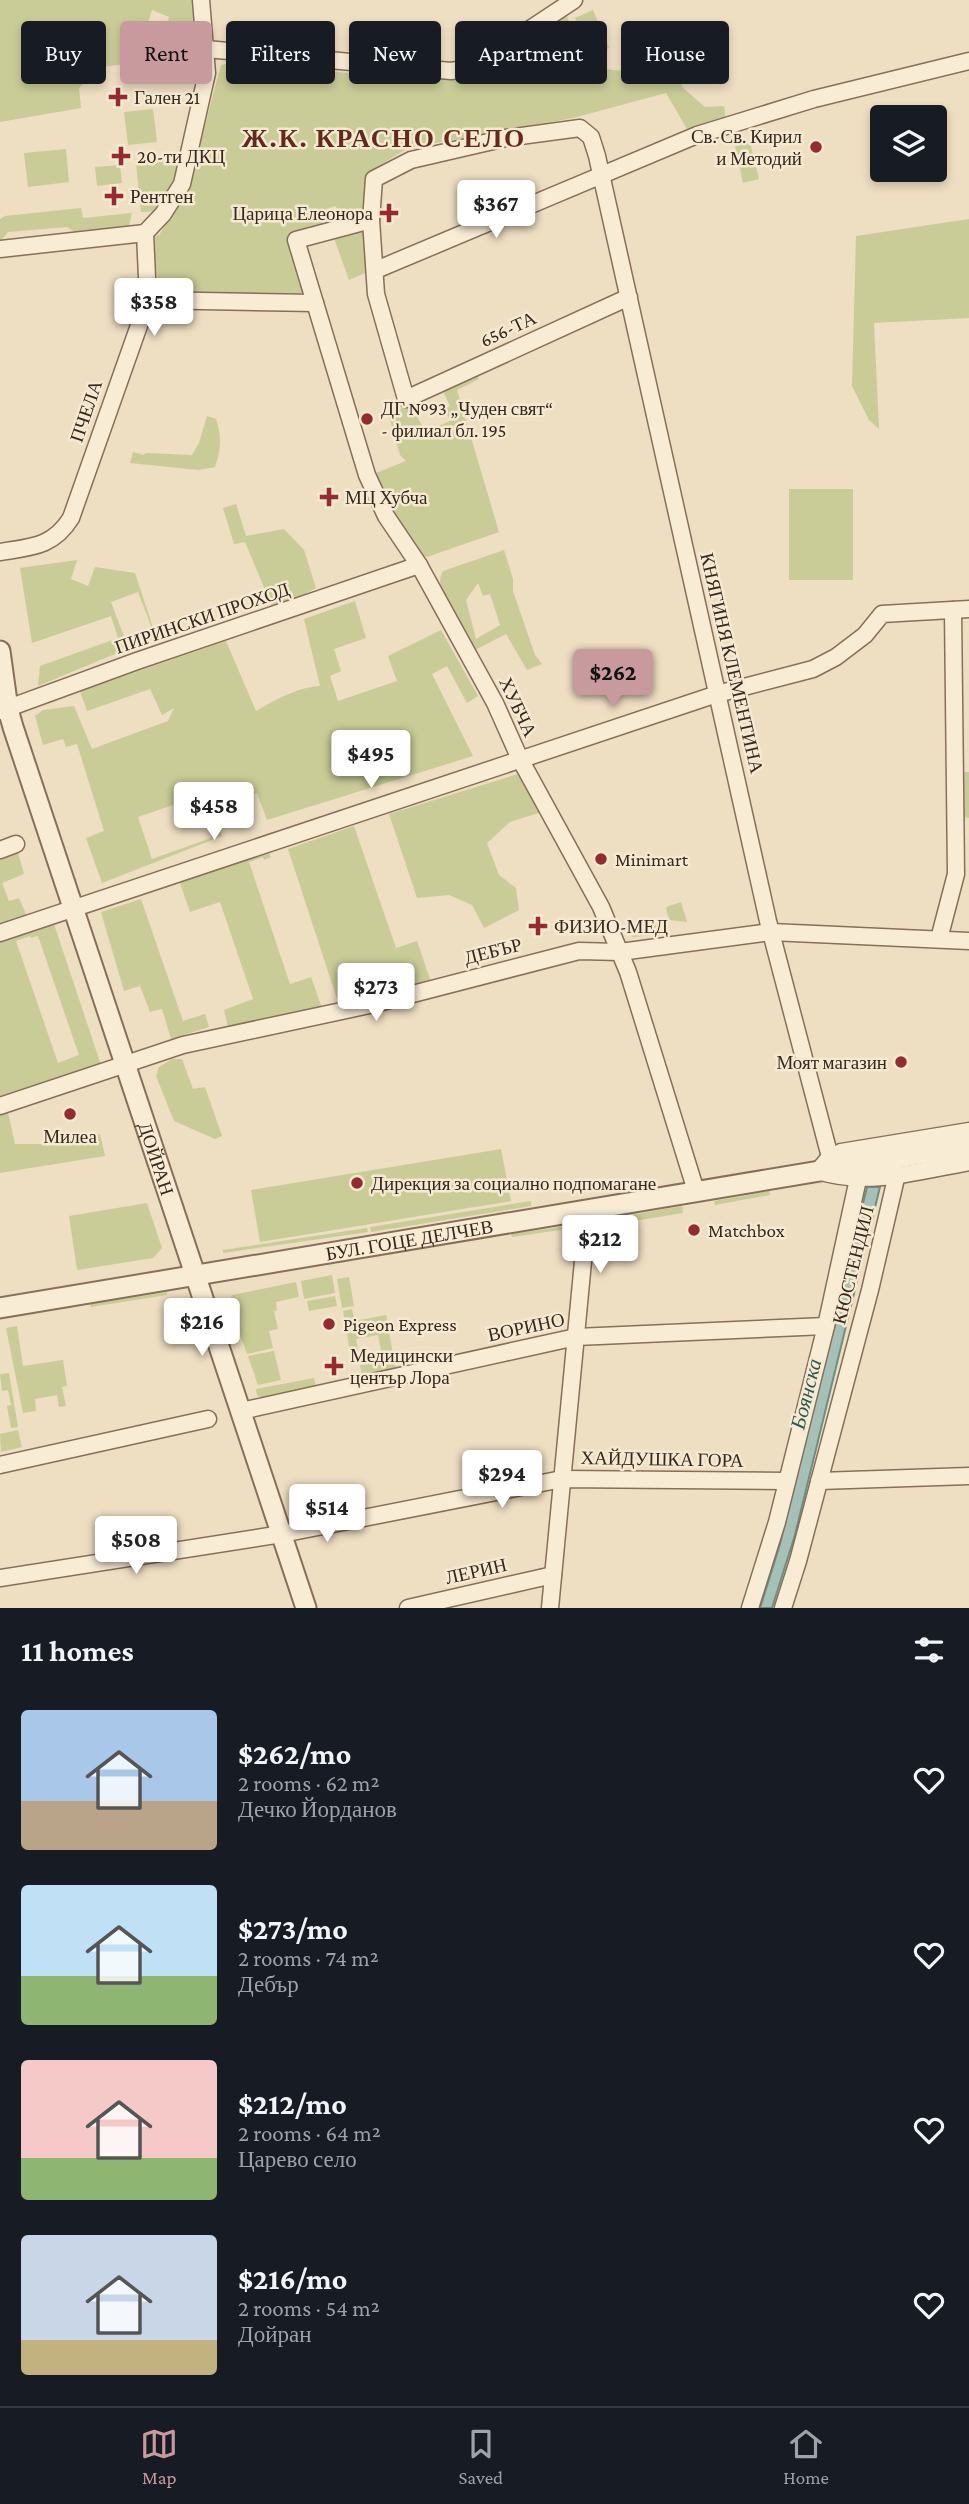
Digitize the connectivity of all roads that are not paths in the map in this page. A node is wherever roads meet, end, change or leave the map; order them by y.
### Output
1 (201, 0) edge
2 (574, 0) edge
3 (203, 21) edge
4 (212, 50) edge
5 (969, 61) edge
6 (204, 84) edge
7 (602, 177) junction
8 (371, 220) junction
9 (145, 233) junction
10 (0, 249) edge
11 (376, 270) junction
12 (629, 297) junction
13 (148, 300) junction
14 (315, 303) junction
15 (0, 552) edge
16 (419, 565) junction
17 (961, 610) edge
18 (0, 651) edge
19 (717, 694) junction
20 (4, 710) edge
21 (520, 759) junction
22 (16, 844) dead end
23 (0, 850) edge
24 (73, 908) junction
25 (771, 932) junction
26 (0, 933) edge
27 (939, 939) junction
28 (969, 941) edge
29 (620, 952) junction
30 (126, 1065) junction
31 (0, 1106) edge
32 (969, 1131) edge
33 (969, 1146) edge
34 (969, 1162) edge
35 (824, 1164) junction
36 (897, 1174) junction
37 (858, 1180) junction
38 (696, 1191) junction
39 (588, 1209) junction
40 (197, 1275) junction
41 (0, 1308) edge
42 (826, 1326) junction
43 (576, 1337) junction
44 (241, 1411) junction
45 (208, 1419) dead end
46 (0, 1465) edge
47 (969, 1476) edge
48 (562, 1479) junction
49 (819, 1481) junction
50 (787, 1482) junction
51 (282, 1534) junction
52 (553, 1574) junction
53 (0, 1578) edge
54 (306, 1608) edge
55 (408, 1608) edge
56 (550, 1608) edge
57 (750, 1608) edge
58 (782, 1608) edge

1 - 3 street
2 - 4 street
5 - 7 street
6 - 9 street
7 - 8 street, КНЯГИНЯ КЛЕМЕНТИНА
7 - 11 street
7 - 12 street, КНЯГИНЯ КЛЕМЕНТИНА
8 - 11 street
8 - 14 street, ХУБЧА
9 - 10 street
9 - 13 street, ПЧЕЛА
11 - 12 street, 656-ТА
12 - 19 street, КНЯГИНЯ КЛЕМЕНТИНА
13 - 14 street
13 - 15 street, ПЧЕЛА
14 - 16 street, ХУБЧА
16 - 20 street, ПИРИНСКИ ПРОХОД
16 - 21 street, ХУБЧА
17 - 19 street
17 - 27 street
18 - 20 street, ДОЙРАН
19 - 21 street
19 - 25 street, КНЯГИНЯ КЛЕМЕНТИНА
20 - 24 street, ДОЙРАН
21 - 24 street
21 - 29 street, ХУБЧА
22 - 23 street
24 - 26 street
24 - 30 street, ДОЙРАН
25 - 27 street, ДЕБЪР
25 - 29 street, ДЕБЪР
25 - 35 street, КНЯГИНЯ КЛЕМЕНТИНА
27 - 28 street, ДЕБЪР
29 - 30 street, ДЕБЪР
29 - 38 street, ХУБЧА
30 - 31 street, ДЕБЪР
30 - 40 street, ДОЙРАН
32 - 35 street, БУЛ. ГОЦЕ ДЕЛЧЕВ
33 - 35 street, БУЛ. ГОЦЕ ДЕЛЧЕВ
34 - 36 street, БУЛ. ГОЦЕ ДЕЛЧЕВ
35 - 37 street, БУЛ. ГОЦЕ ДЕЛЧЕВ
35 - 38 street, БУЛ. ГОЦЕ ДЕЛЧЕВ
36 - 37 street, БУЛ. ГОЦЕ ДЕЛЧЕВ
36 - 49 street, КЮСТЕНДИЛ
37 - 42 street, КЮСТЕНДИЛ
38 - 39 street, БУЛ. ГОЦЕ ДЕЛЧЕВ
39 - 40 street, БУЛ. ГОЦЕ ДЕЛЧЕВ
39 - 43 street
40 - 41 street, БУЛ. ГОЦЕ ДЕЛЧЕВ
40 - 44 street, ДОЙРАН
42 - 43 street, ВОРИНО
42 - 50 street, КЮСТЕНДИЛ
43 - 44 street, ВОРИНО
43 - 48 street
44 - 51 street, ДОЙРАН
45 - 46 street
47 - 49 street
48 - 50 street, ХАЙДУШКА ГОРА
48 - 51 street, ХАЙДУШКА ГОРА
48 - 52 street
49 - 58 street, КЮСТЕНДИЛ
50 - 57 street, КЮСТЕНДИЛ
51 - 53 street, ХАЙДУШКА ГОРА
51 - 54 street, ДОЙРАН
52 - 55 street, ЛЕРИН
52 - 56 street

